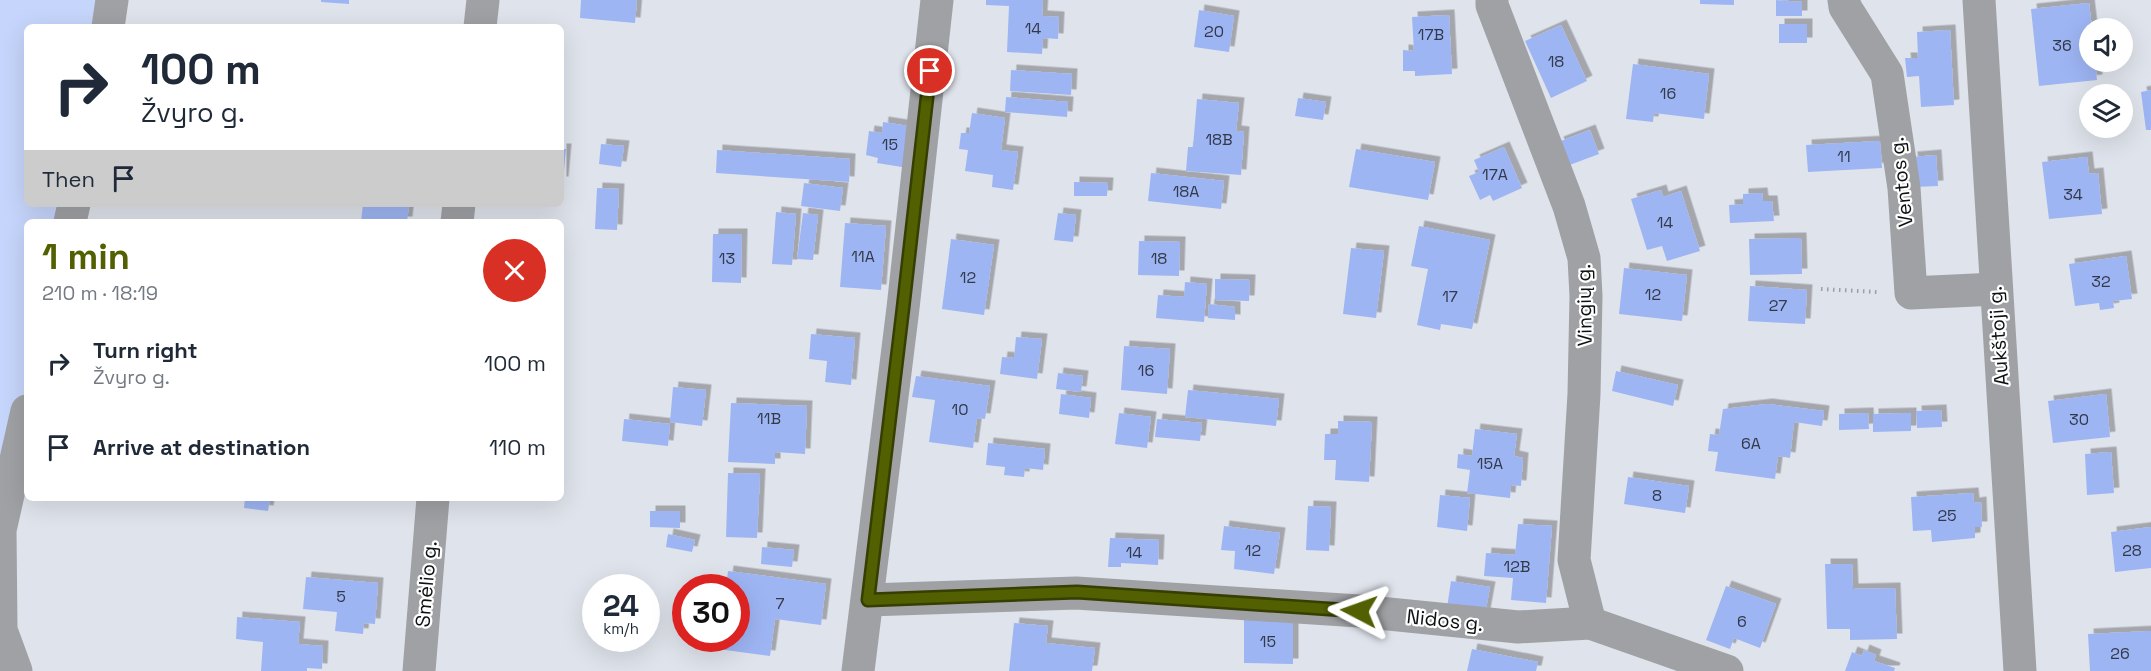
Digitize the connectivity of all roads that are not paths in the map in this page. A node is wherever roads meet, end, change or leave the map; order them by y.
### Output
1 (112, 0) edge
2 (483, 0) edge
3 (937, 0) edge
4 (1492, 0) edge
5 (1844, 0) edge
6 (1978, 0) edge
7 (108, 24) edge
8 (480, 24) edge
9 (1996, 290) junction
10 (24, 424) edge
11 (433, 501) edge
12 (868, 600) junction
13 (1590, 623) junction
14 (16, 671) edge
15 (419, 671) edge
16 (858, 671) edge
17 (1726, 671) edge
18 (2020, 671) edge

1 - 7 street
2 - 8 street
3 - 12 street
4 - 13 street, Vingių g.
5 - 9 street, Ventos g.
6 - 9 street, Aukštoji g.
9 - 18 street, Aukštoji g.
10 - 14 street
11 - 15 street, Smėlio g.
12 - 13 street, Nidos g.
12 - 16 street
13 - 17 street, Nidos g.

